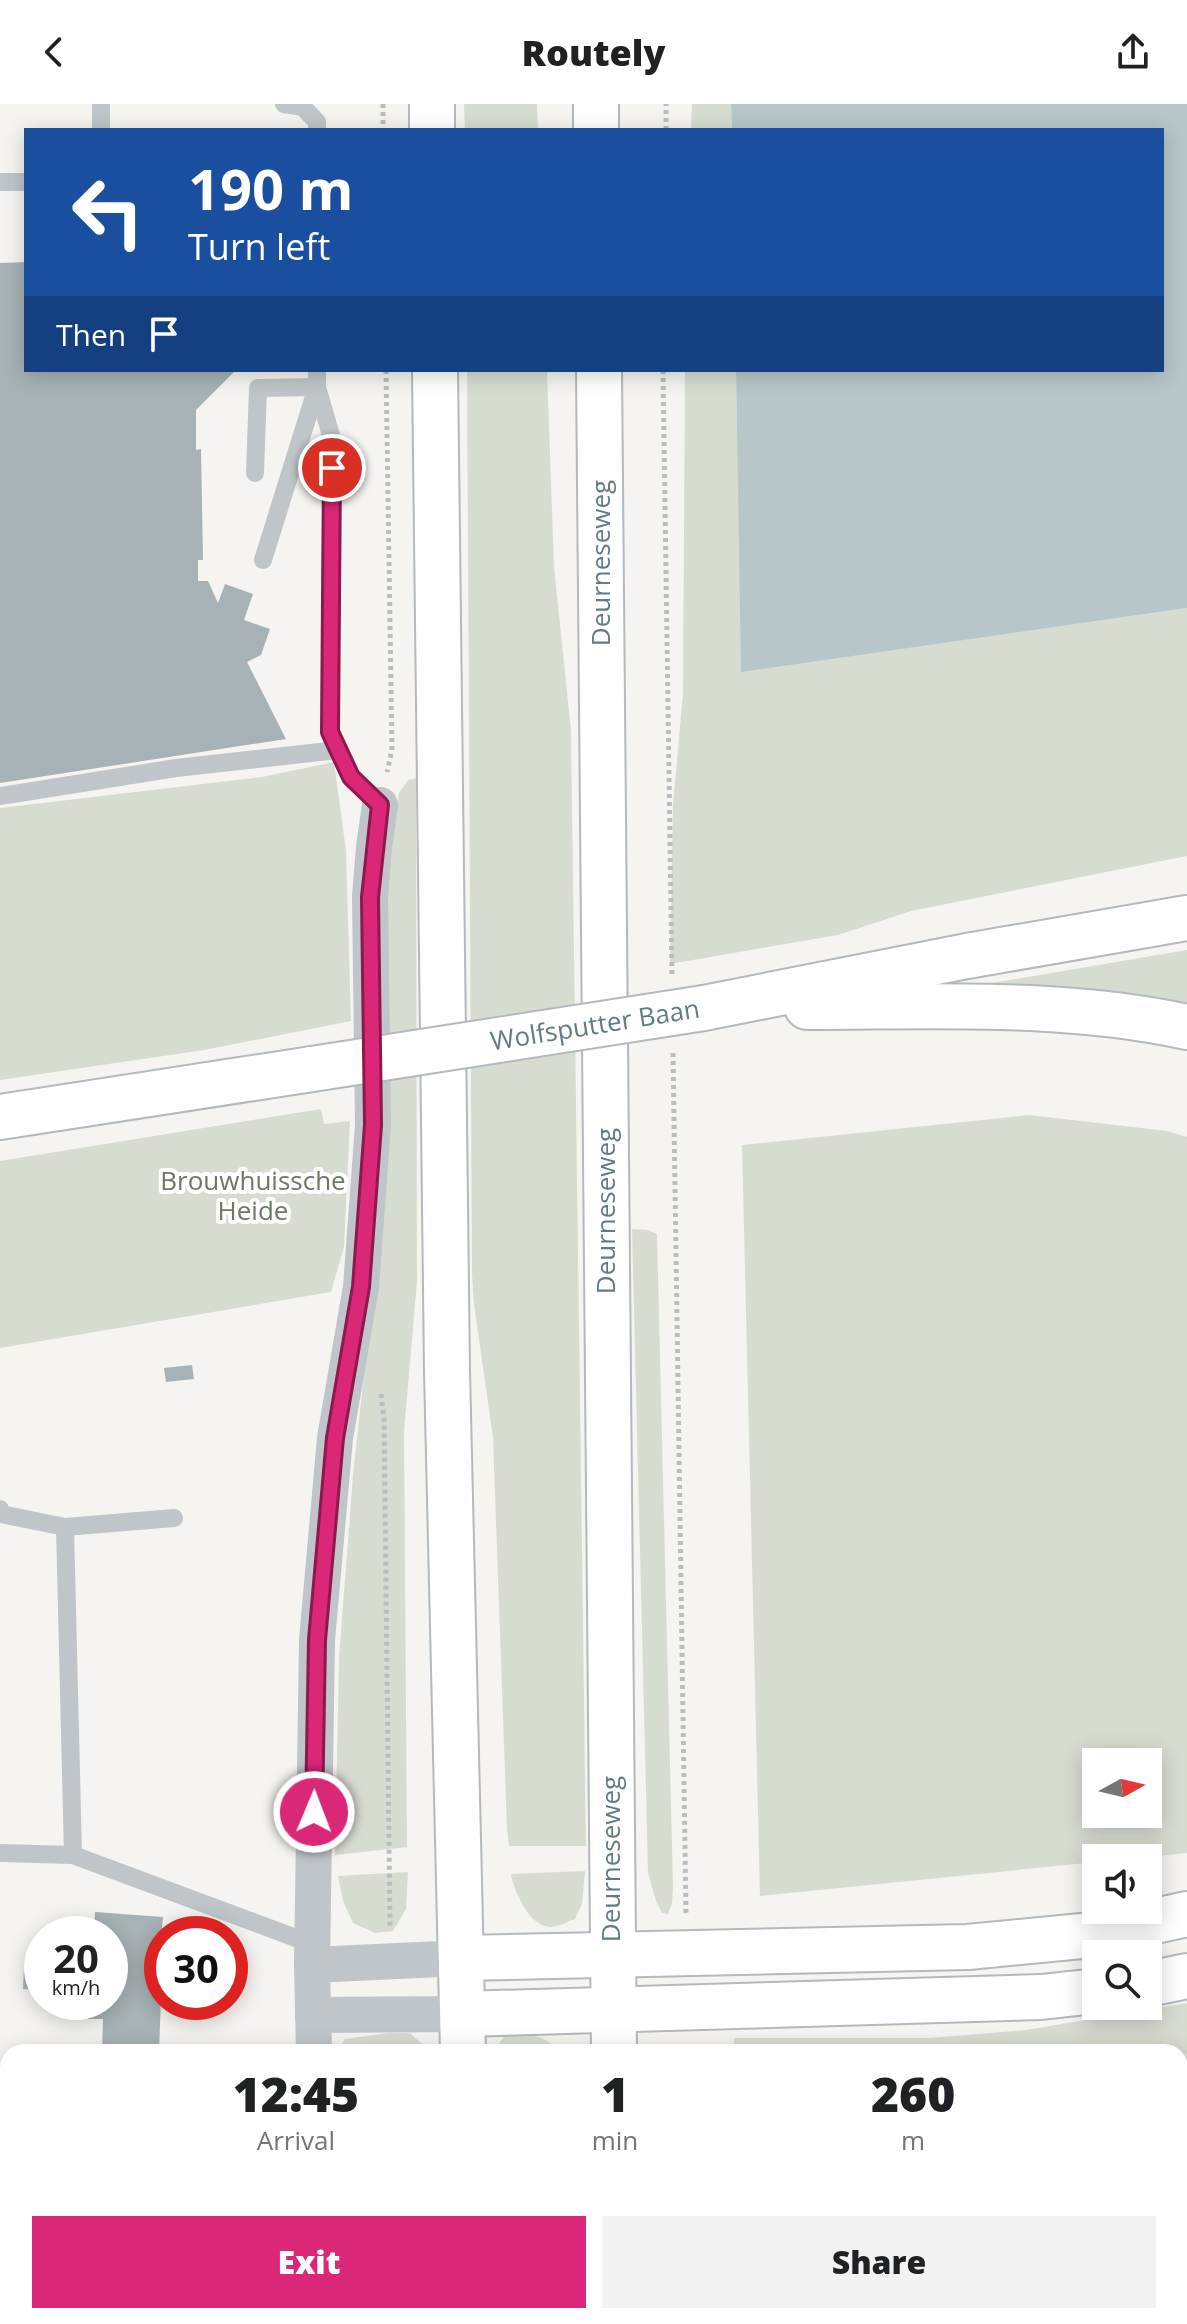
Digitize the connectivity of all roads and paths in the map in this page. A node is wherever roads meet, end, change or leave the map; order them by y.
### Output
1 (101, 104) edge
2 (284, 104) edge
3 (383, 104) edge
4 (432, 104) edge
5 (596, 104) edge
6 (666, 104) edge
7 (101, 128) edge
8 (317, 128) edge
9 (383, 128) edge
10 (432, 128) edge
11 (596, 128) edge
12 (666, 128) edge
13 (0, 182) edge
14 (24, 182) edge
15 (386, 372) edge
16 (435, 372) edge
17 (599, 372) edge
18 (663, 372) edge
19 (317, 378) edge
20 (255, 473) dead end
21 (263, 560) dead end
22 (338, 750) junction
23 (0, 796) edge
24 (380, 805) junction
25 (1187, 892) edge
26 (1187, 918) edge
27 (967, 956) junction
28 (672, 977) dead end
29 (704, 1008) junction
30 (1187, 1027) edge
31 (673, 1041) dead end
32 (0, 1117) edge
33 (381, 1390) dead end
34 (0, 1509) edge
35 (174, 1518) dead end
36 (65, 1527) junction
37 (0, 1853) edge
38 (73, 1855) junction
39 (1187, 1914) edge
40 (686, 1952) junction
41 (612, 1953) junction
42 (312, 1955) junction
43 (461, 1958) junction
44 (391, 1962) junction
45 (1187, 1976) edge
46 (1162, 1981) edge
47 (1082, 1993) edge
48 (313, 2015) junction
49 (614, 2031) edge
50 (463, 2033) edge
51 (314, 2044) edge

1 - 7 lane
2 - 8 lane
3 - 9 path
4 - 10 main road
5 - 11 main road
6 - 12 path
13 - 14 lane
15 - 24 path
16 - 43 main road
17 - 41 main road, Deurneseweg
18 - 28 path
19 - 20 lane
19 - 21 lane
19 - 22 lane
22 - 23 lane
22 - 24 lane
24 - 42 street
25 - 27 main road
26 - 27 main road, Wolfsputter Baan
27 - 29 main road, Wolfsputter Baan
29 - 30 main road
29 - 32 main road, Wolfsputter Baan, bridge
31 - 40 path
33 - 44 path
34 - 36 lane
35 - 36 lane
36 - 38 lane
37 - 38 lane
38 - 42 lane
39 - 40 main road
40 - 41 main road
41 - 43 main road
41 - 49 main road, Deurneseweg
42 - 44 street
42 - 48 street
43 - 44 street
43 - 50 main road
45 - 46 main road
47 - 49 main road
48 - 50 street
48 - 51 street
49 - 50 main road

